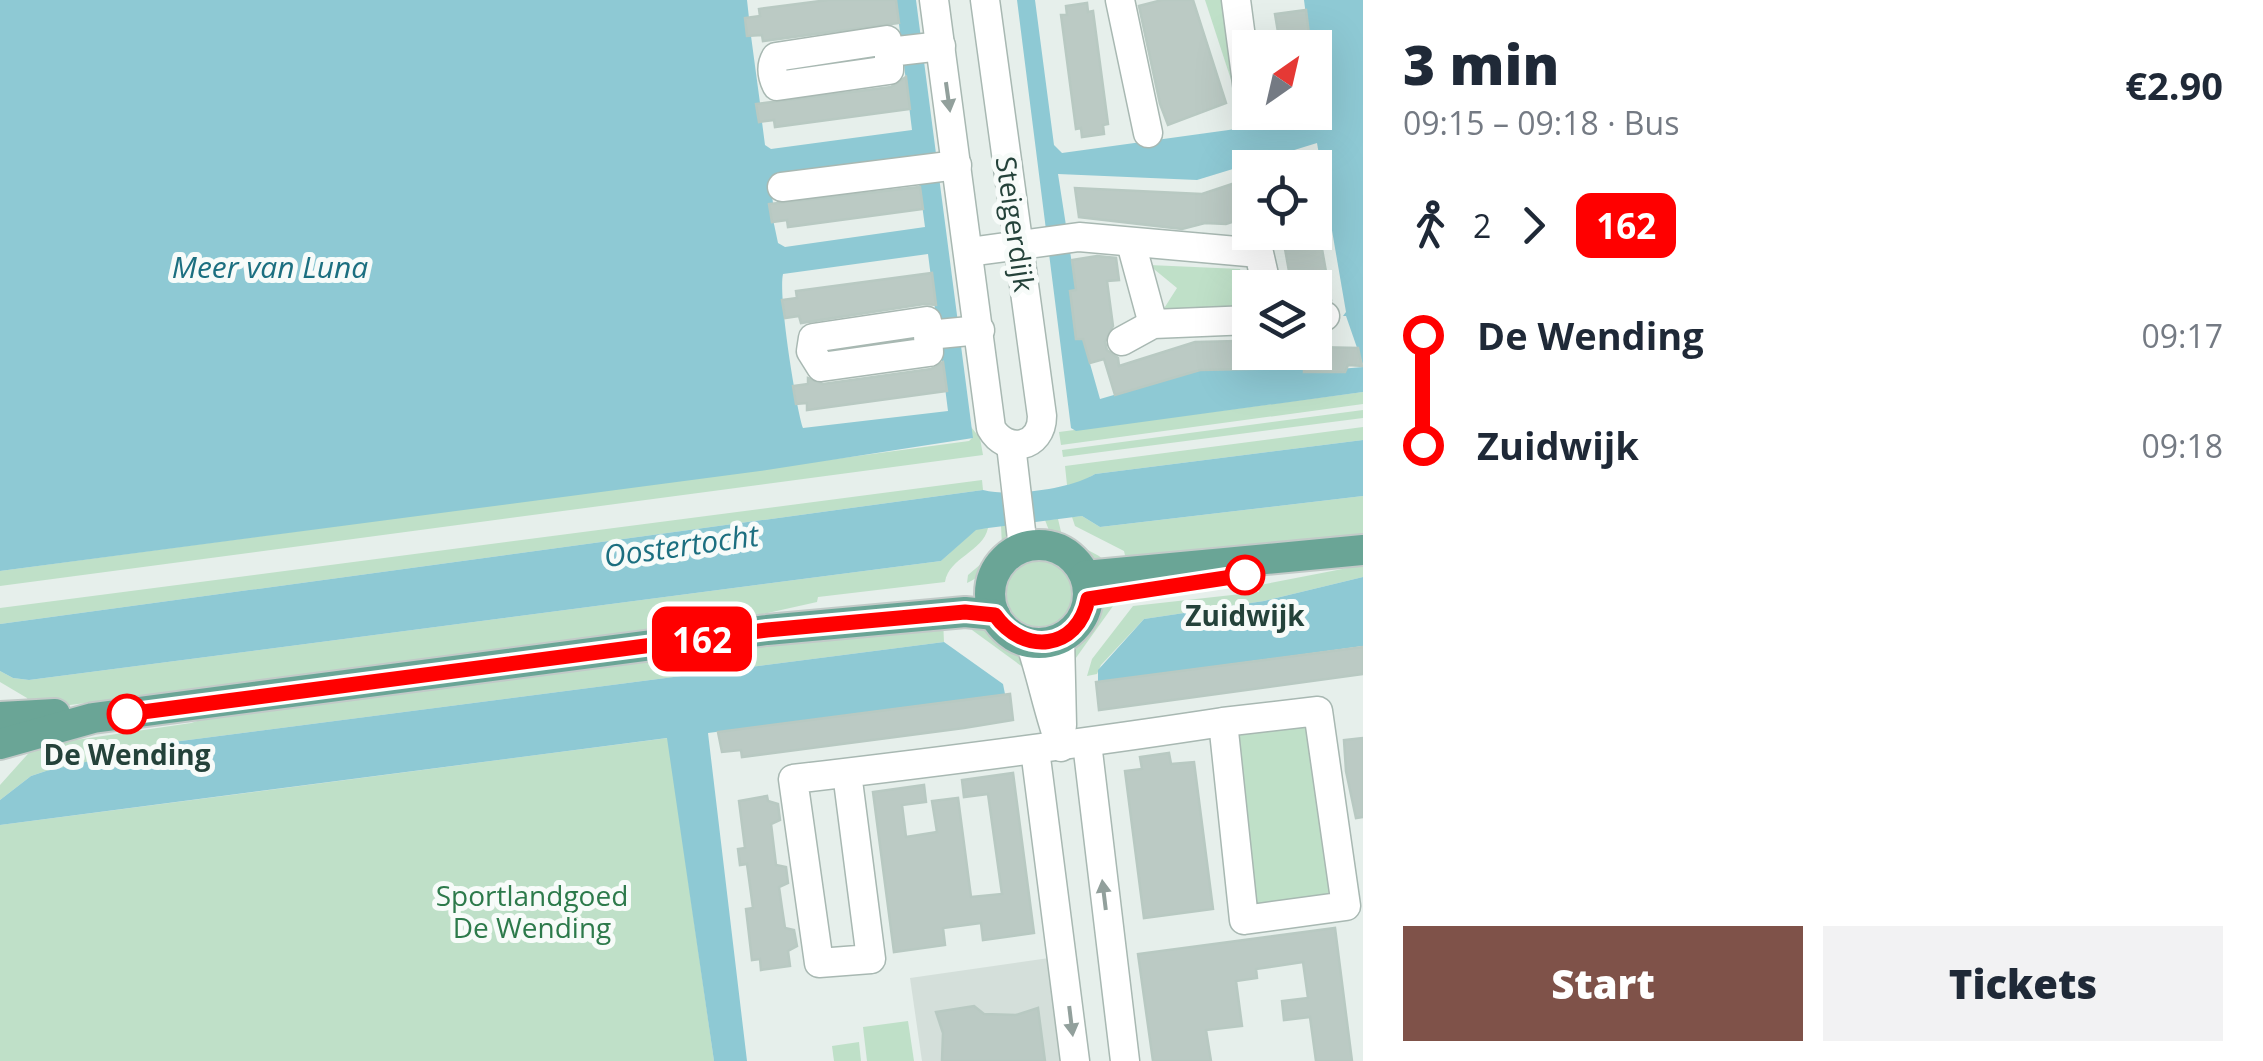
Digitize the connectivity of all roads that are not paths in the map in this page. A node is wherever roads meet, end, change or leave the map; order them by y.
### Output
1 (934, 0) edge
2 (985, 0) edge
3 (1120, 0) edge
4 (1236, 0) edge
5 (1240, 30) edge
6 (941, 46) junction
7 (889, 52) dead end
8 (1148, 134) dead end
9 (958, 165) junction
10 (782, 186) dead end
11 (1132, 243) junction
12 (1029, 245) junction
13 (969, 252) junction
14 (1263, 270) edge
15 (1232, 321) edge
16 (1153, 324) junction
17 (980, 330) junction
18 (928, 335) dead end
19 (1122, 341) dead end
20 (1019, 444) junction
21 (1032, 536) junction
22 (1363, 550) edge
23 (1086, 587) junction
24 (993, 600) junction
25 (1045, 640) junction
26 (0, 717) edge
27 (92, 718) junction
28 (1223, 722) junction
29 (0, 744) edge
30 (1061, 747) junction
31 (847, 773) junction
32 (1109, 938) junction
33 (1062, 945) junction
34 (1076, 1061) edge
35 (1125, 1061) edge

1 - 6 street, Steigerdijk
2 - 12 street, Steigerdijk
3 - 8 street
4 - 5 street
6 - 7 street
6 -> 9 street, Steigerdijk
9 - 10 street, Steigerdijk
9 - 13 street, Steigerdijk
11 - 12 street
11 - 14 street
11 - 16 street
12 - 13 street
12 - 20 street, Steigerdijk
13 - 17 street, Steigerdijk
15 - 16 street
16 - 19 street
17 - 18 street
17 - 20 street, Steigerdijk
20 - 21 street, Steigerdijk
21 - 23 main road
21 - 24 main road
22 - 23 main road
23 - 25 main road
24 - 25 main road
24 - 27 main road
25 - 30 street
26 - 27 main road
27 - 29 main road
28 - 28 street
28 - 30 street
30 - 31 street
32 -> 30 street
30 - 33 street
31 - 31 street
32 - 33 street
32 - 35 street
33 -> 34 street

